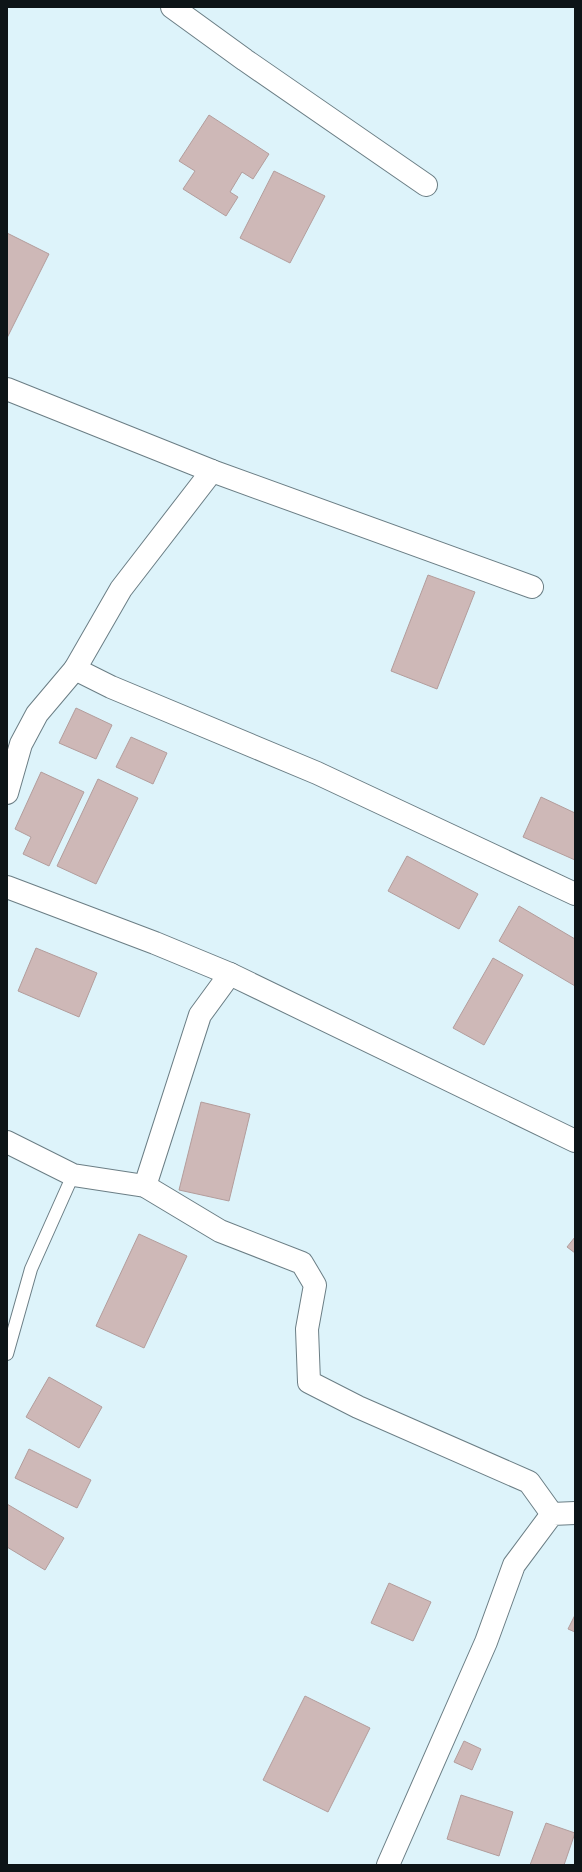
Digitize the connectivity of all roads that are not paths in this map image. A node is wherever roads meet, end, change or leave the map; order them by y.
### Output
1 (172, 7) edge
2 (426, 185) dead end
3 (7, 389) edge
4 (212, 471) junction
5 (532, 587) dead end
6 (75, 669) junction
7 (7, 794) edge
8 (7, 887) edge
9 (575, 894) edge
10 (230, 974) junction
11 (575, 1141) edge
12 (7, 1142) edge
13 (73, 1175) junction
14 (145, 1186) junction
15 (7, 1354) edge
16 (575, 1513) edge
17 (552, 1514) junction
18 (388, 1865) edge

1 - 2 street
3 - 4 street
4 - 5 street
4 - 6 street
6 - 7 street
6 - 9 street
8 - 10 street
10 - 11 street
10 - 14 street
12 - 13 street
13 - 14 street
13 - 15 lane
14 - 17 street
16 - 17 street
17 - 18 street

